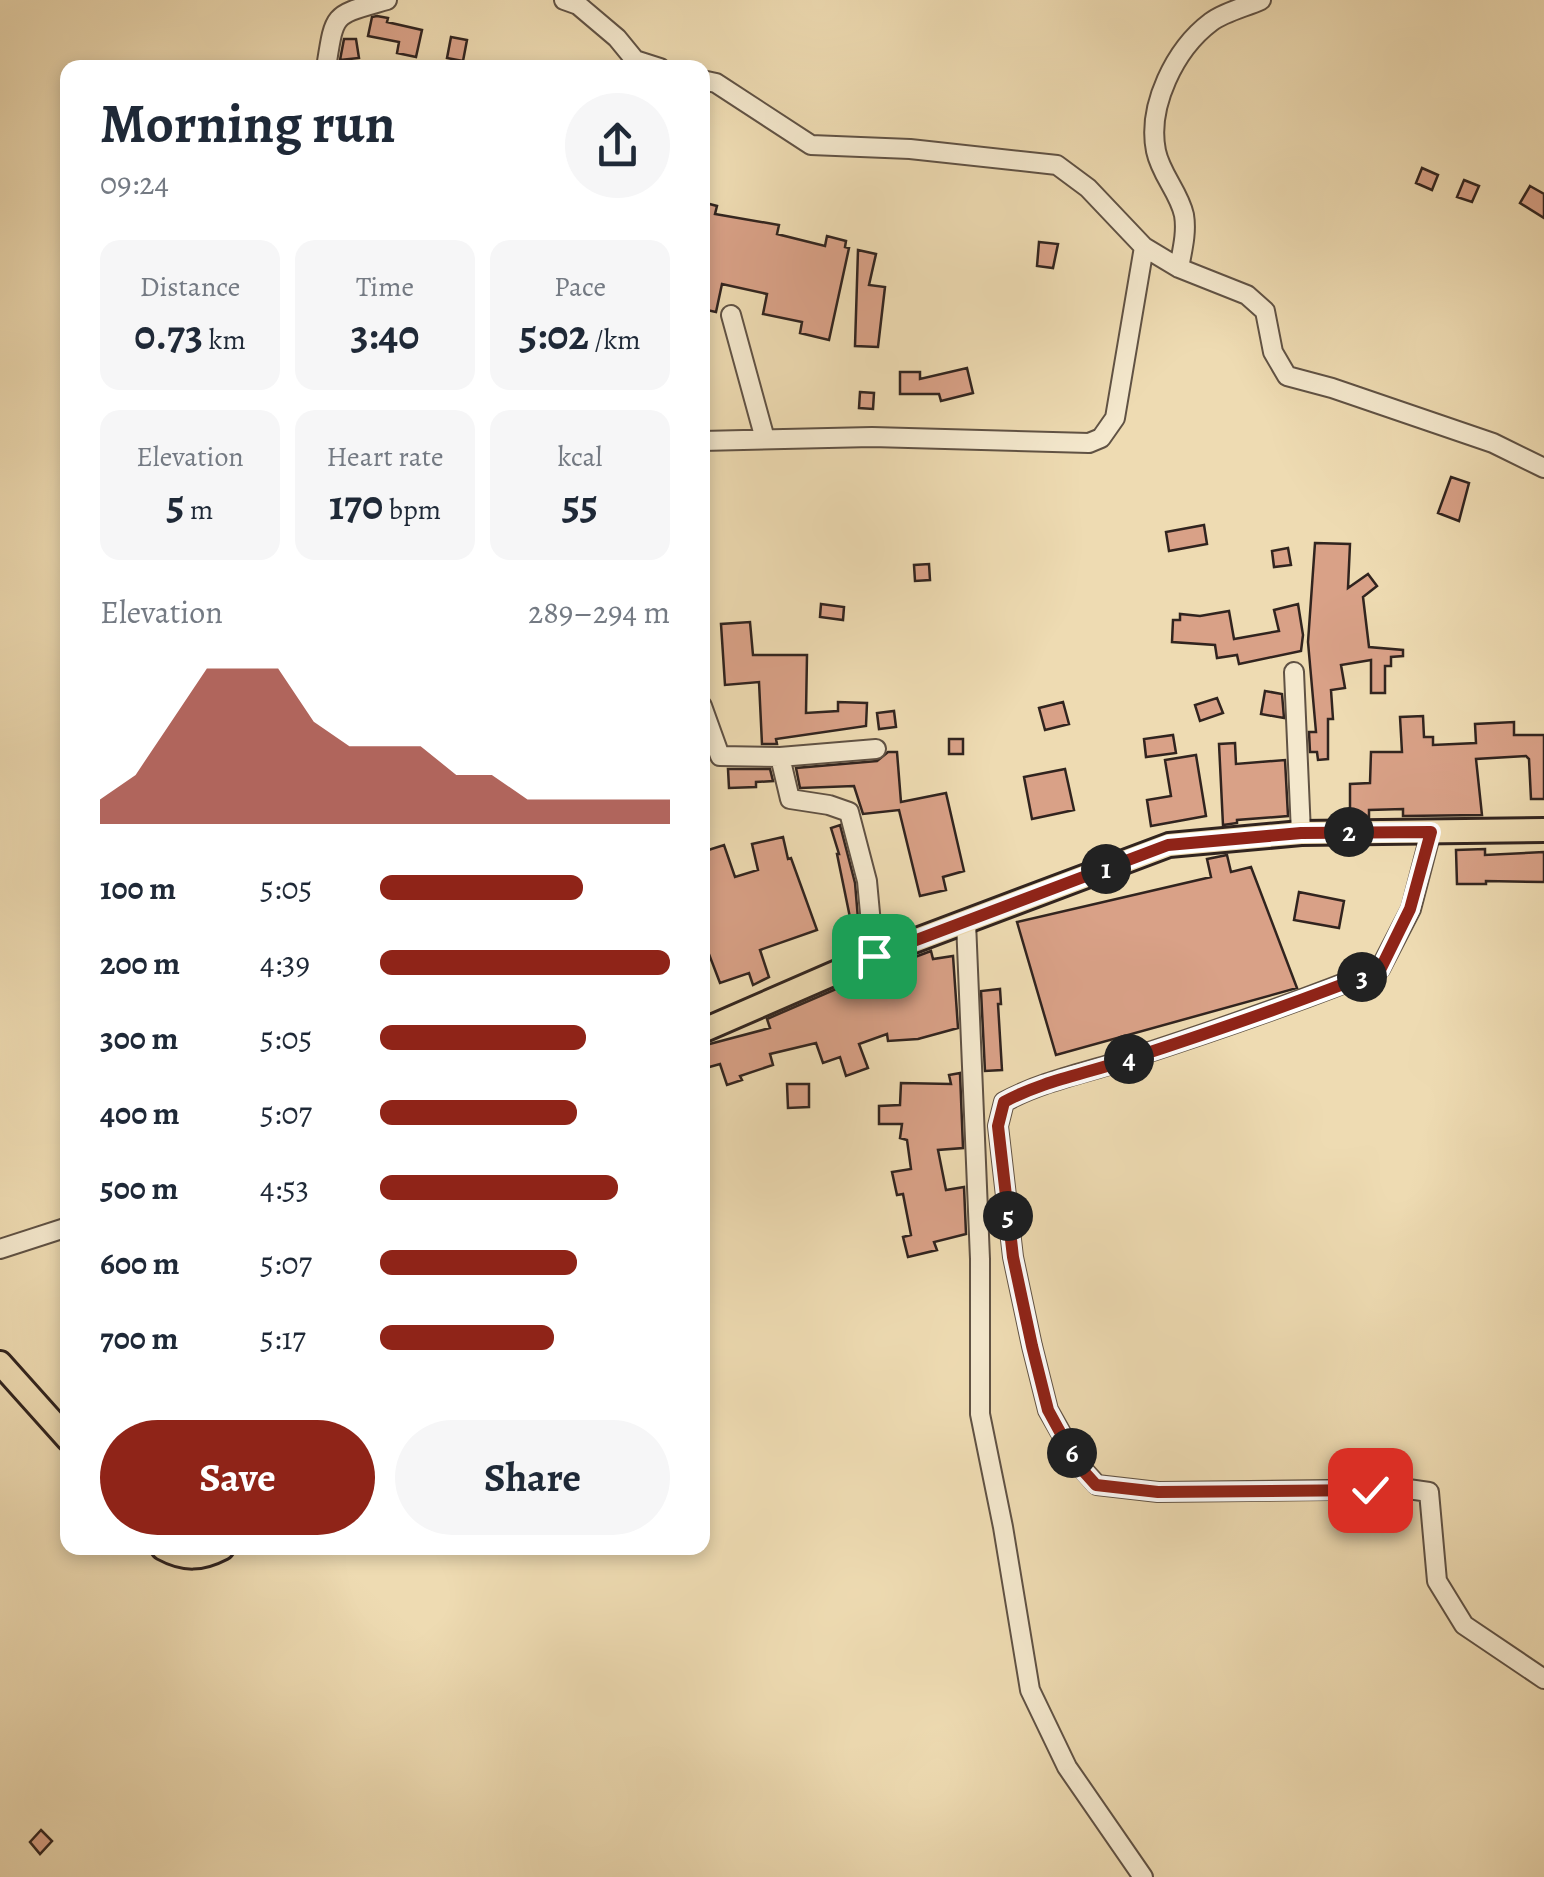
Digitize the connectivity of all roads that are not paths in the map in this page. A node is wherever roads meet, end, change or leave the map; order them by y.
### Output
1 (387, 0) edge
2 (564, 0) edge
3 (1261, 0) edge
4 (327, 60) edge
5 (635, 60) edge
6 (710, 82) edge
7 (1144, 247) junction
8 (1179, 268) junction
9 (731, 315) dead end
10 (766, 439) junction
11 (710, 441) edge
12 (1544, 468) edge
13 (1294, 672) dead end
14 (710, 732) edge
15 (876, 749) dead end
16 (780, 757) junction
17 (1544, 830) edge
18 (1431, 832) junction
19 (1301, 833) junction
20 (966, 922) junction
21 (874, 956) junction
22 (710, 1025) edge
23 (60, 1230) edge
24 (0, 1249) edge
25 (0, 1363) edge
26 (60, 1430) edge
27 (177, 1555) edge
28 (207, 1555) edge
29 (1544, 1679) edge
30 (1143, 1877) edge

1 - 4 street
2 - 5 street
3 - 8 street
6 - 7 street
7 - 8 street
7 - 10 street
8 - 12 street
9 - 10 street
10 - 11 street
13 - 19 street
14 - 16 street
15 - 16 street
16 - 21 street
17 - 18 main road
18 - 19 main road
18 - 29 street
19 - 20 main road
20 - 21 main road
20 - 30 street
21 - 22 main road
23 - 24 street
25 - 26 main road
27 - 28 main road

